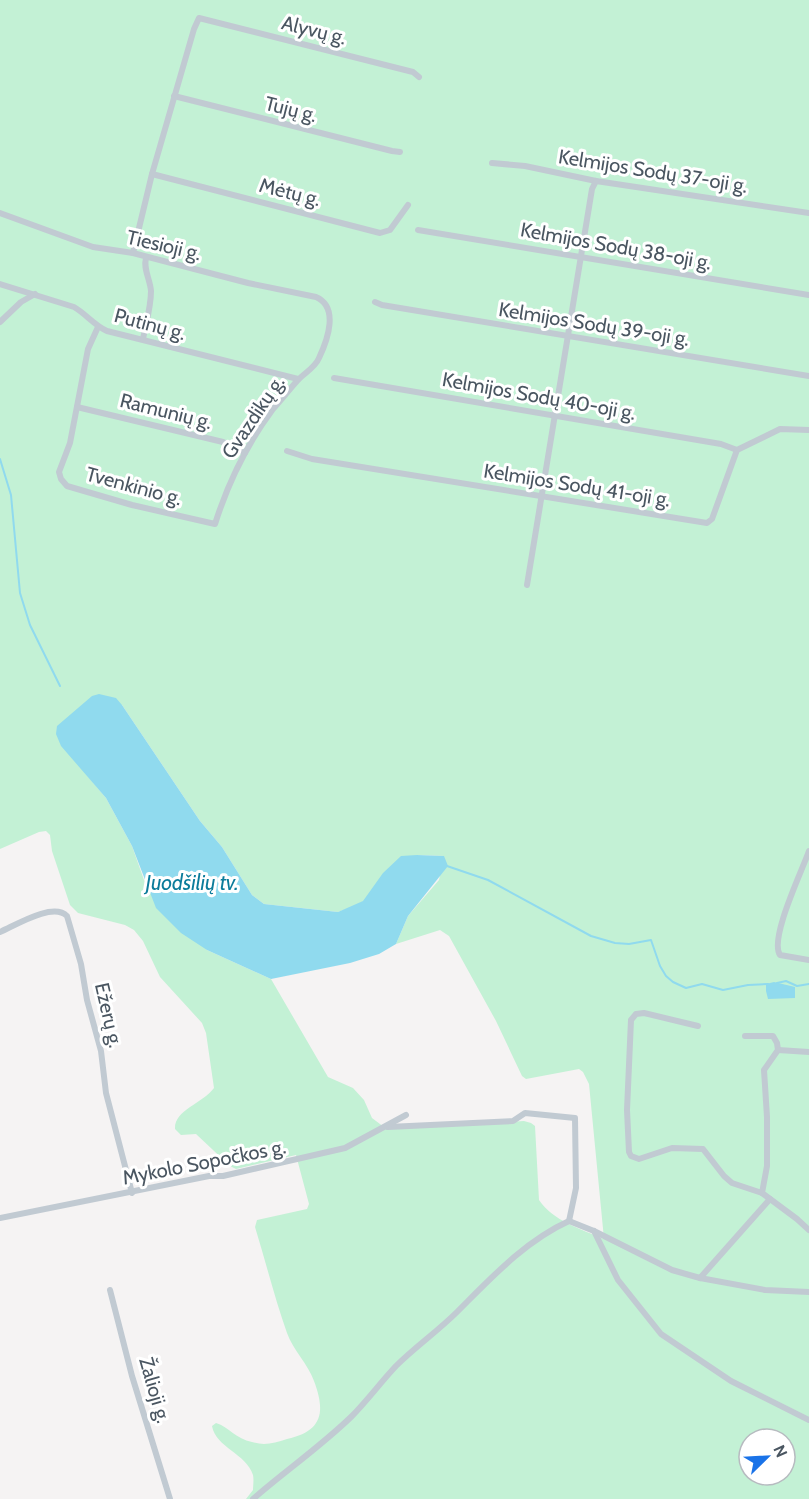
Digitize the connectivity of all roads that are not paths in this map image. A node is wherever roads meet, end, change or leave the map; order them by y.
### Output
1 (419, 77) dead end
2 (174, 96) junction
3 (400, 152) dead end
4 (492, 163) dead end
5 (152, 174) junction
6 (596, 181) junction
7 (408, 205) dead end
8 (0, 213) edge
9 (809, 213) edge
10 (418, 230) dead end
11 (133, 253) junction
12 (581, 256) junction
13 (146, 258) junction
14 (0, 284) edge
15 (35, 294) junction
16 (809, 295) edge
17 (324, 301) joint
18 (375, 302) dead end
19 (0, 322) edge
20 (98, 327) junction
21 (569, 336) junction
22 (143, 339) junction
23 (809, 376) edge
24 (334, 378) dead end
25 (298, 379) junction
26 (77, 407) junction
27 (555, 416) junction
28 (809, 430) edge
29 (737, 450) junction
30 (287, 451) dead end
31 (245, 453) junction
32 (542, 496) junction
33 (215, 524) joint
34 (527, 585) dead end
35 (809, 850) edge
36 (0, 932) edge
37 (809, 960) edge
38 (698, 1026) dead end
39 (745, 1036) dead end
40 (778, 1050) junction
41 (809, 1052) edge
42 (406, 1115) dead end
43 (384, 1127) junction
44 (132, 1193) junction
45 (762, 1193) junction
46 (770, 1198) junction
47 (0, 1218) edge
48 (569, 1221) junction
49 (809, 1230) edge
50 (594, 1231) junction
51 (700, 1278) junction
52 (110, 1290) dead end
53 (809, 1292) edge
54 (809, 1420) edge
55 (170, 1499) edge
56 (253, 1499) edge

1 - 2 street, Alyvų g.
2 - 3 street, Tujų g.
2 - 5 street
4 - 6 street, Kelmijos Sodų 37-oji g.
5 - 7 street, Mėtų g.
5 - 11 street
6 - 9 street, Kelmijos Sodų 37-oji g.
6 - 12 street
8 - 11 street, Tiesioji g.
10 - 12 street, Kelmijos Sodų 38-oji g.
11 - 13 street, Tiesioji g.
12 - 16 street, Kelmijos Sodų 38-oji g.
12 - 21 street
13 - 17 street, Tiesioji g.
13 - 22 street
14 - 15 street, Putinų g.
15 - 19 street
15 - 20 street, Putinų g.
17 - 25 street, Gvazdikų g.
18 - 21 street, Kelmijos Sodų 39-oji g.
20 - 22 street, Putinų g.
20 - 26 street, Tvenkinio g.
21 - 23 street, Kelmijos Sodų 39-oji g.
21 - 27 street
22 - 25 street, Putinų g.
24 - 27 street, Kelmijos Sodų 40-oji g.
25 - 31 street, Gvazdikų g.
26 - 31 street, Ramunių g.
26 - 33 street, Tvenkinio g.
27 - 29 street, Kelmijos Sodų 40-oji g.
27 - 32 street
28 - 29 street
29 - 32 street, Kelmijos Sodų 41-oji g.
30 - 32 street, Kelmijos Sodų 41-oji g.
31 - 33 street, Gvazdikų g.
32 - 34 street
35 - 37 street
36 - 44 street, Ežerų g.
38 - 45 street
39 - 40 street
40 - 41 street
40 - 45 street
42 - 43 street, Mykolo Sopočkos g.
43 - 44 street, Mykolo Sopočkos g.
43 - 48 street
44 - 47 street, Mykolo Sopočkos g.
45 - 46 street
46 - 49 street
46 - 51 street
48 - 50 street
48 - 56 street
50 - 51 street
50 - 54 street
51 - 53 street
52 - 55 street, Žalioji g.

